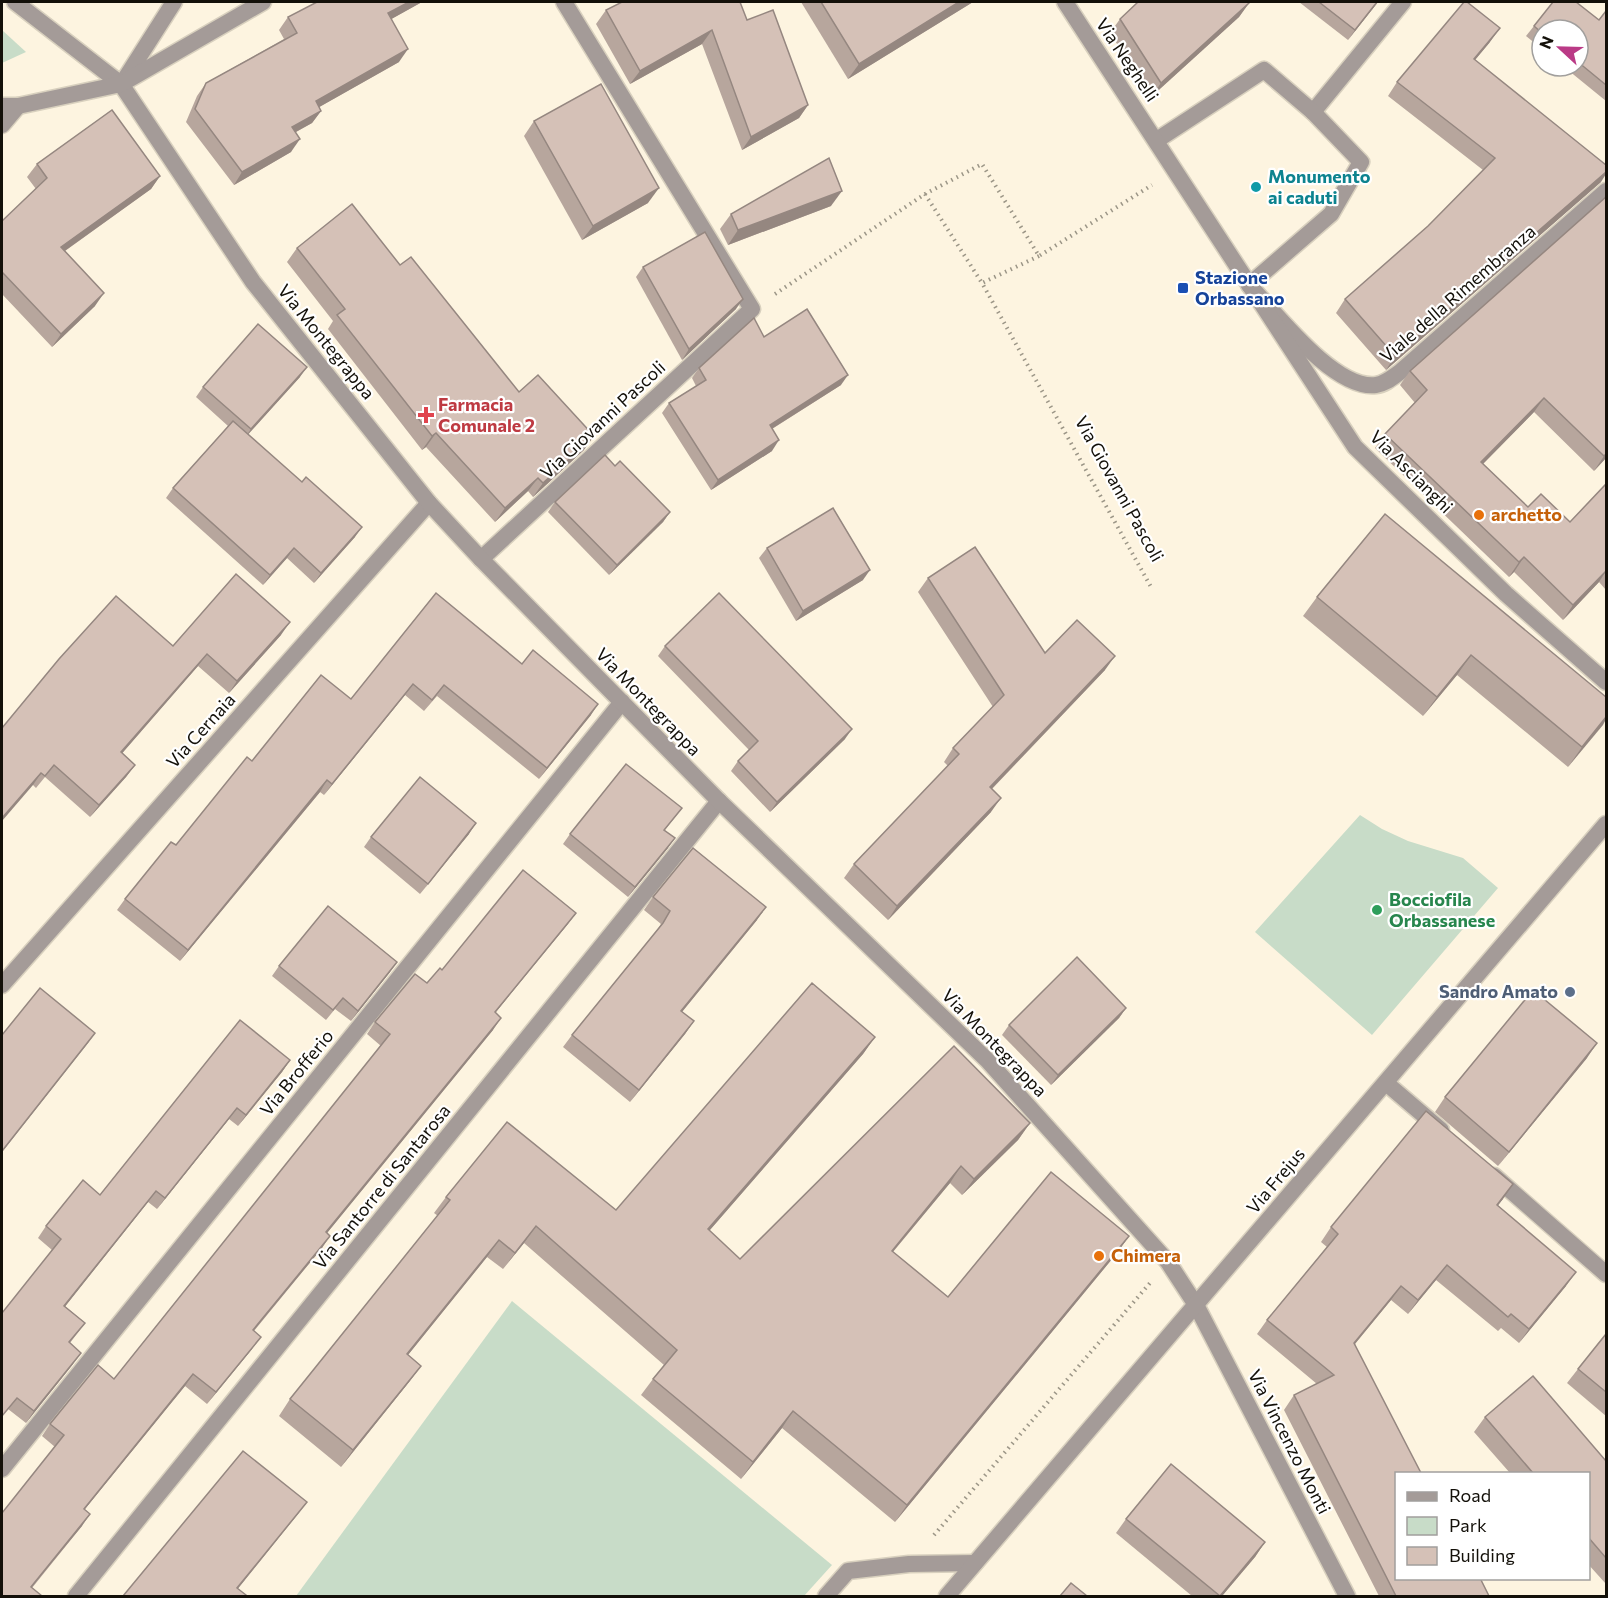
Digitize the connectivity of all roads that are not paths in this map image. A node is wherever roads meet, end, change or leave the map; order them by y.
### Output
1 (15, 2) edge
2 (174, 2) edge
3 (263, 2) edge
4 (564, 2) edge
5 (1065, 2) edge
6 (1402, 2) edge
7 (121, 84) junction
8 (10, 106) edge
9 (1313, 112) junction
10 (2, 125) edge
11 (1157, 140) junction
12 (1606, 191) edge
13 (1249, 285) junction
14 (429, 503) junction
15 (481, 560) junction
16 (1606, 682) edge
17 (622, 702) junction
18 (719, 801) junction
19 (1606, 824) edge
20 (2, 985) edge
21 (1386, 1083) junction
22 (1457, 1144) edge
23 (1483, 1167) edge
24 (1606, 1274) edge
25 (1196, 1305) junction
26 (2, 1469) edge
27 (975, 1563) junction
28 (76, 1596) edge
29 (826, 1596) edge
30 (947, 1596) edge
31 (1347, 1596) edge

1 - 7 street, Via Montegrappa
2 - 7 street
3 - 7 street
4 - 15 street, Via Giovanni Pascoli
5 - 11 street, Via Neghelli
6 - 9 street
7 - 8 street
7 - 14 street, Via Montegrappa
8 - 10 street
9 - 11 street
9 - 13 street
11 - 13 street, Via Neghelli
12 - 13 street, Viale della Rimembranza
13 - 16 street, Via Ascianghi
14 - 15 street, Via Montegrappa
14 - 20 street, Via Cernaia
15 - 17 street, Via Montegrappa
17 - 18 street, Via Montegrappa
17 - 26 street, Via Brofferio
18 - 25 street, Via Montegrappa
18 - 28 street, Via Santorre di Santarosa
19 - 21 street, Via Frejus
21 - 22 street
21 - 25 street, Via Frejus
23 - 24 street
25 - 27 street, Via Frejus
25 - 31 street, Via Vincenzo Monti
27 - 29 street
27 - 30 street, Via Frejus

